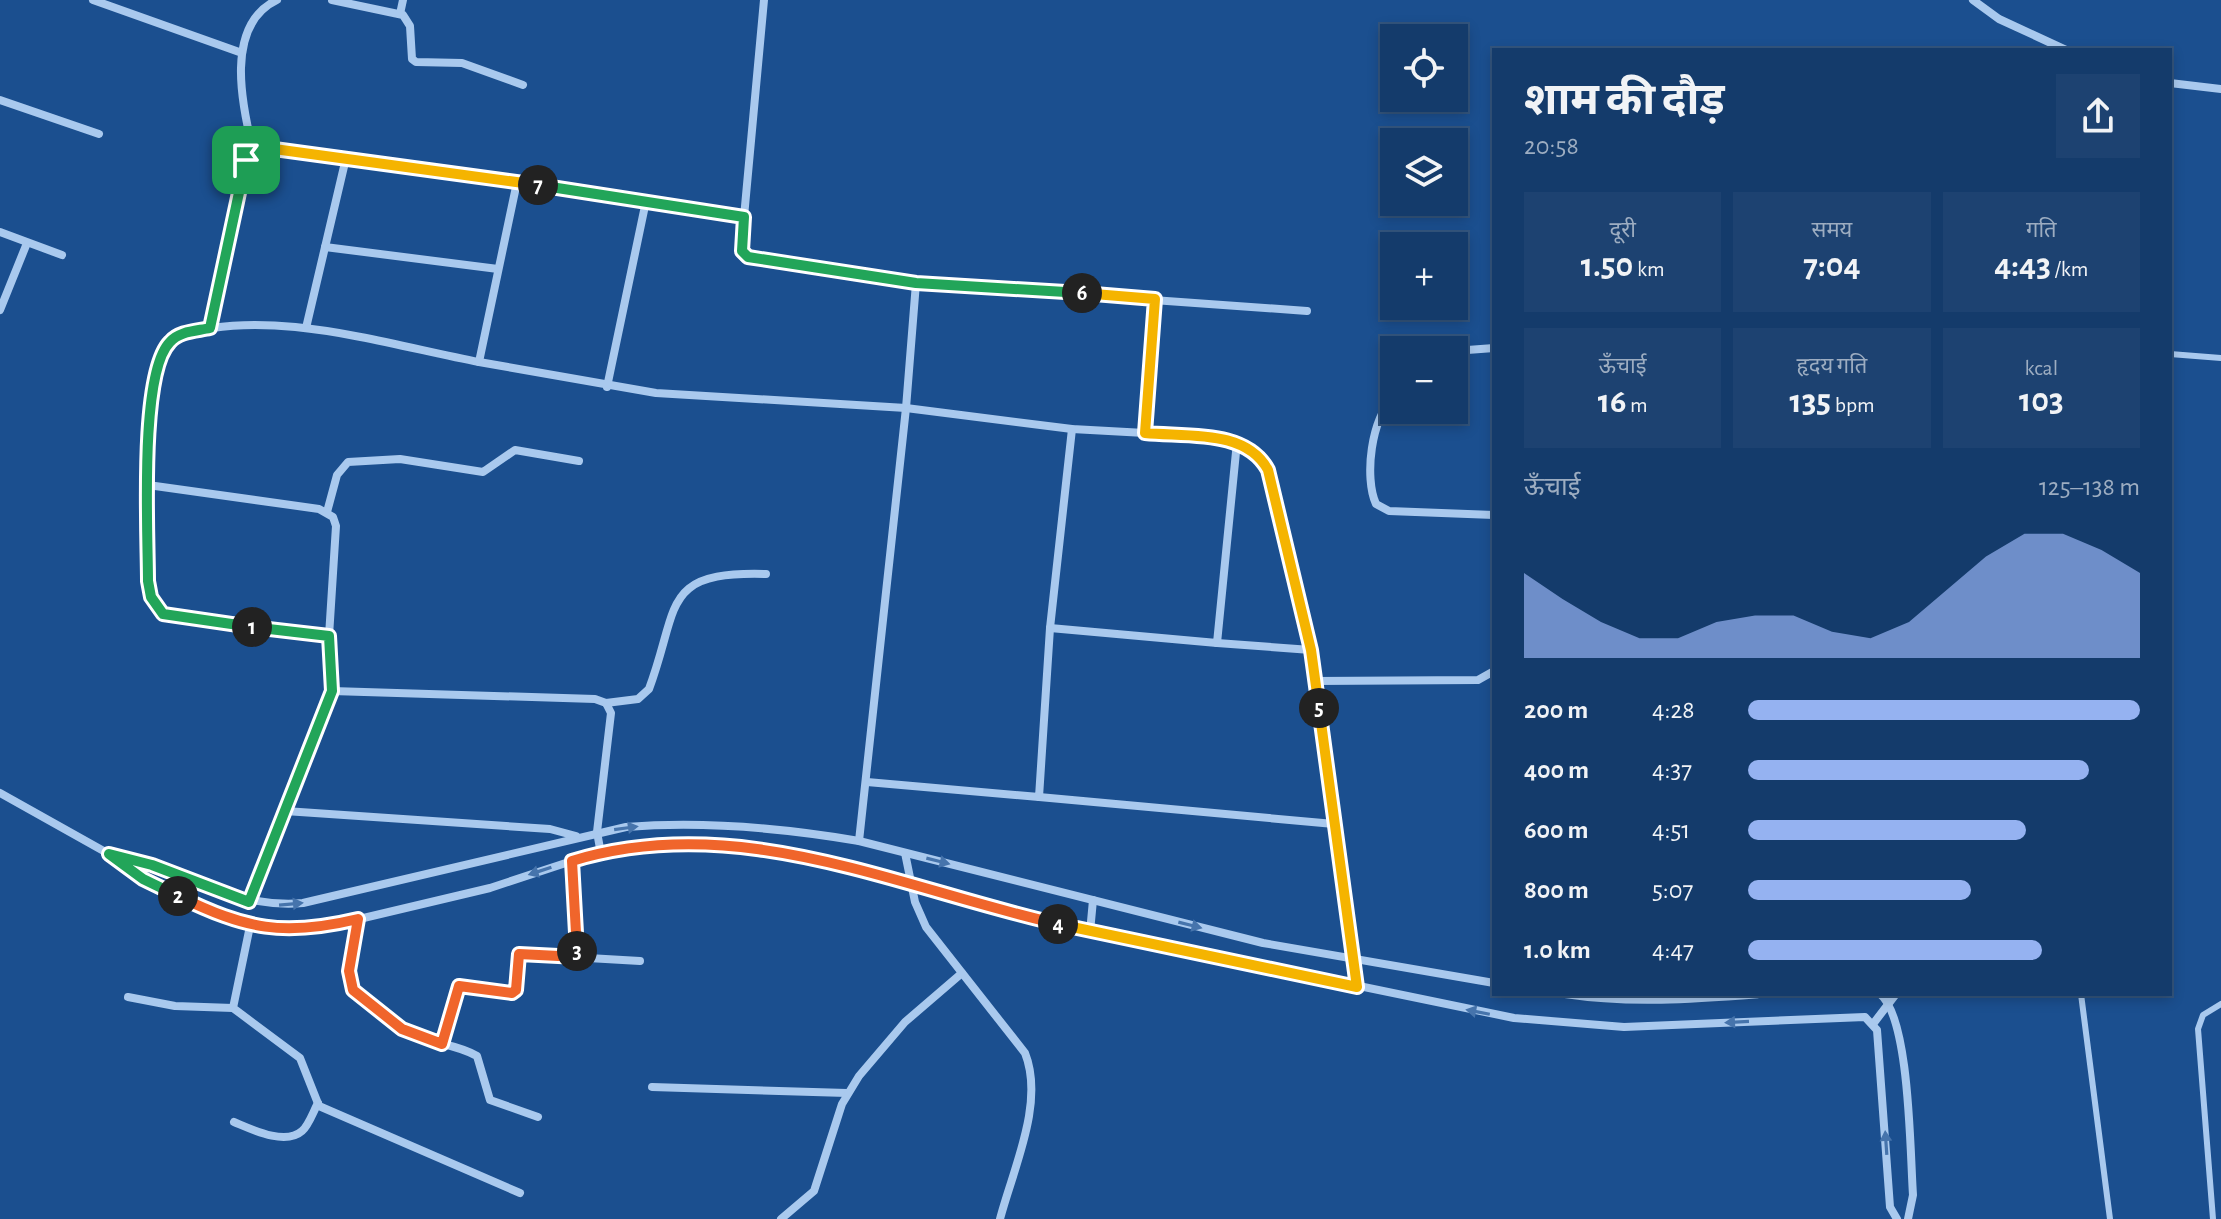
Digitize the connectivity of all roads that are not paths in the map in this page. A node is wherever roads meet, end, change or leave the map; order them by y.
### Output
1 (93, 0) edge
2 (277, 0) edge
3 (332, 0) edge
4 (403, 0) edge
5 (764, 0) edge
6 (1973, 0) edge
7 (400, 14) junction
8 (2062, 48) edge
9 (242, 53) junction
10 (2172, 83) edge
11 (523, 85) dead end
12 (2221, 89) edge
13 (0, 100) edge
14 (99, 134) dead end
15 (253, 150) junction
16 (346, 158) junction
17 (517, 182) junction
18 (646, 201) junction
19 (744, 217) junction
20 (0, 232) edge
21 (27, 243) junction
22 (325, 247) junction
23 (62, 255) dead end
24 (498, 269) junction
25 (916, 283) junction
26 (1155, 299) junction
27 (0, 310) edge
28 (1307, 311) dead end
29 (210, 328) junction
30 (306, 328) junction
31 (1492, 348) edge
32 (1468, 350) edge
33 (2172, 354) edge
34 (2221, 358) edge
35 (479, 362) junction
36 (607, 387) junction
37 (906, 408) junction
38 (1380, 417) edge
39 (1072, 429) junction
40 (1145, 433) junction
41 (1237, 442) junction
42 (579, 461) dead end
43 (148, 485) junction
44 (327, 512) junction
45 (1492, 515) edge
46 (766, 574) dead end
47 (1050, 628) junction
48 (329, 636) junction
49 (1217, 643) junction
50 (1311, 650) junction
51 (1492, 672) edge
52 (1315, 681) junction
53 (332, 691) junction
54 (606, 703) junction
55 (867, 782) junction
56 (0, 793) edge
57 (1039, 797) junction
58 (285, 811) junction
59 (1334, 824) junction
60 (597, 832) junction
61 (579, 837) junction
62 (859, 841) junction
63 (905, 853) junction
64 (109, 854) junction
65 (601, 854) junction
66 (572, 861) junction
67 (909, 881) junction
68 (1093, 900) junction
69 (249, 902) junction
70 (358, 919) junction
71 (250, 926) junction
72 (1090, 932) junction
73 (578, 957) junction
74 (640, 961) dead end
75 (1353, 961) junction
76 (962, 973) junction
77 (1492, 983) edge
78 (1357, 987) junction
79 (1578, 996) edge
80 (1733, 996) edge
81 (1882, 996) edge
82 (1895, 996) edge
83 (2081, 996) edge
84 (128, 997) dead end
85 (1891, 1004) junction
86 (2221, 1004) edge
87 (233, 1008) junction
88 (1873, 1024) junction
89 (442, 1044) junction
90 (652, 1087) dead end
91 (847, 1093) junction
92 (318, 1103) junction
93 (538, 1117) dead end
94 (234, 1122) dead end
95 (2210, 1191) junction
96 (2221, 1191) edge
97 (520, 1193) dead end
98 (781, 1219) edge
99 (1000, 1219) edge
100 (1897, 1219) edge
101 (1908, 1219) edge
102 (2110, 1219) edge
103 (2213, 1219) edge

1 - 9 street
2 - 9 street
3 - 7 street
4 - 7 street
5 - 19 street
6 - 8 street
7 - 11 street
9 - 15 street
10 - 12 street
13 - 14 street
15 - 16 street
15 - 29 street
16 - 17 street
16 - 22 street
17 - 18 street
17 - 24 street
18 - 19 street
18 - 36 street
19 - 25 street
20 - 21 street
21 - 23 street
21 - 27 street
22 - 24 street
22 - 30 street
24 - 35 street
25 - 26 street
25 - 37 street
26 - 28 street
26 - 40 street
29 - 30 street
29 - 43 street
30 - 35 street
31 - 32 street
33 - 34 lane
35 - 36 street
36 - 37 street
37 - 39 street
37 - 55 street
38 - 45 street
39 - 40 street
39 - 47 street
40 - 41 street
41 - 49 street
41 - 50 street
42 - 44 street
43 - 44 street
43 - 48 street
44 - 48 street
46 - 54 street
47 - 49 street
47 - 57 street
48 - 53 street
49 - 50 street
50 - 52 street
51 - 52 street
52 - 59 street
53 - 54 street
53 - 58 street
54 - 60 street
55 - 57 street
55 - 62 street
56 - 64 street
57 - 59 street
58 - 61 street
58 - 69 street
59 - 75 street
60 - 61 street
60 -> 62 street
60 - 65 street
69 -> 61 street
62 - 63 street
63 - 67 street
63 -> 68 street
64 - 69 street
64 - 71 street
65 - 66 street
65 - 67 street
66 -> 70 street
66 - 73 street
67 - 72 street
67 - 76 street
68 - 72 street
68 -> 75 street
70 - 71 street
70 - 89 street
71 - 87 street
72 - 78 street
73 - 74 street
73 - 89 street
75 - 77 street
75 - 78 street
76 - 91 street
76 - 99 street
88 -> 78 street
79 - 80 street
81 - 85 street
82 - 85 street
83 - 102 lane
84 - 87 street
85 - 88 street
85 - 101 street
86 - 95 lane
87 - 92 street
100 -> 88 street
89 - 93 street
90 - 91 street
91 - 98 street
92 - 94 street
92 - 97 street
95 - 96 lane
95 - 103 lane

